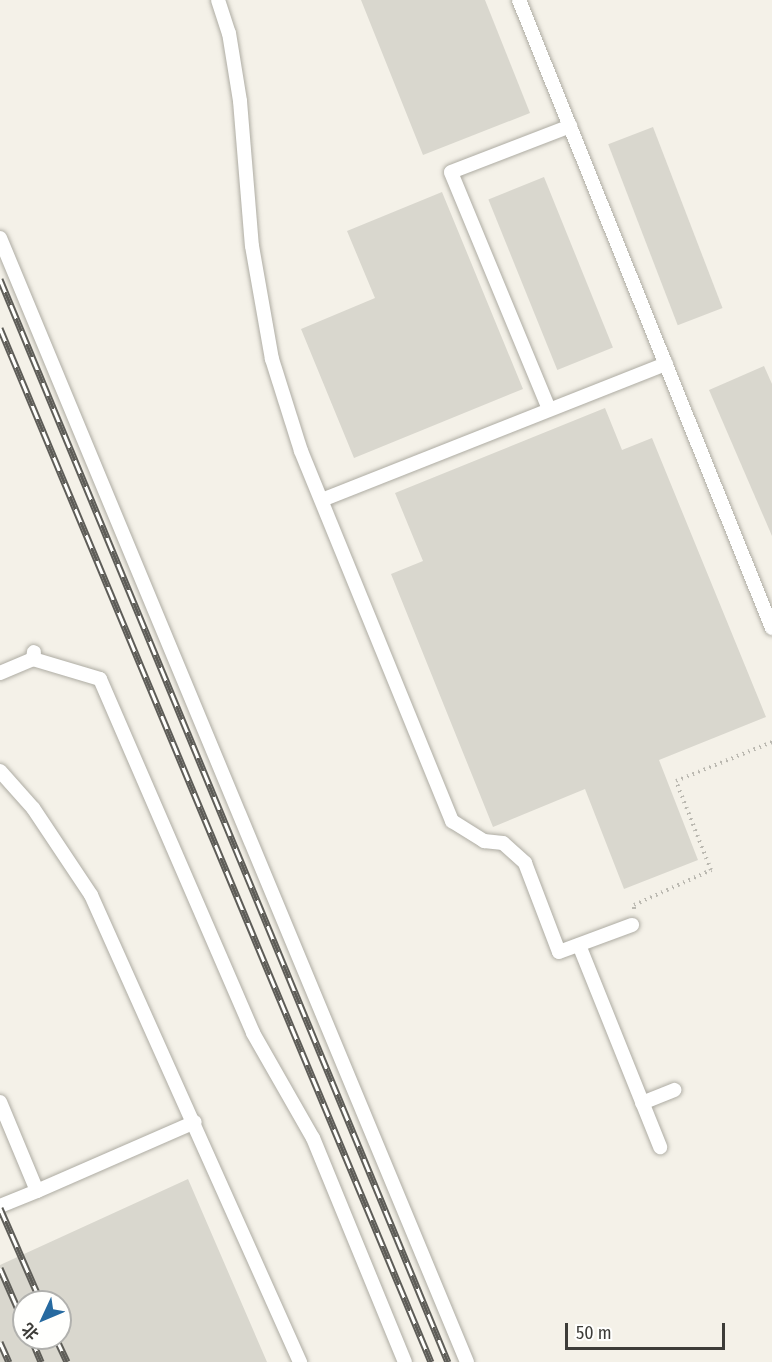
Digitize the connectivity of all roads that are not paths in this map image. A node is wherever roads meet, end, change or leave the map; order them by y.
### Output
1 (219, 0) edge
2 (519, 0) edge
3 (570, 126) junction
4 (0, 238) edge
5 (666, 363) junction
6 (549, 409) junction
7 (322, 500) junction
8 (772, 628) edge
9 (0, 673) edge
10 (0, 771) edge
11 (632, 925) road end
12 (579, 945) junction
13 (674, 1090) dead end
14 (0, 1102) edge
15 (642, 1103) junction
16 (195, 1122) junction
17 (660, 1147) dead end
18 (37, 1191) junction
19 (0, 1206) edge
20 (300, 1362) edge
21 (405, 1362) edge
22 (467, 1362) edge

1 - 7 lane
2 - 3 lane
3 - 5 lane
3 - 6 lane
4 - 22 lane
5 - 6 lane
5 - 8 lane
6 - 7 lane
7 - 12 lane
9 - 21 lane
10 - 16 lane
11 - 12 lane
12 - 15 lane
13 - 15 lane
14 - 18 lane
15 - 17 lane
16 - 18 lane
16 - 20 lane
18 - 19 lane

